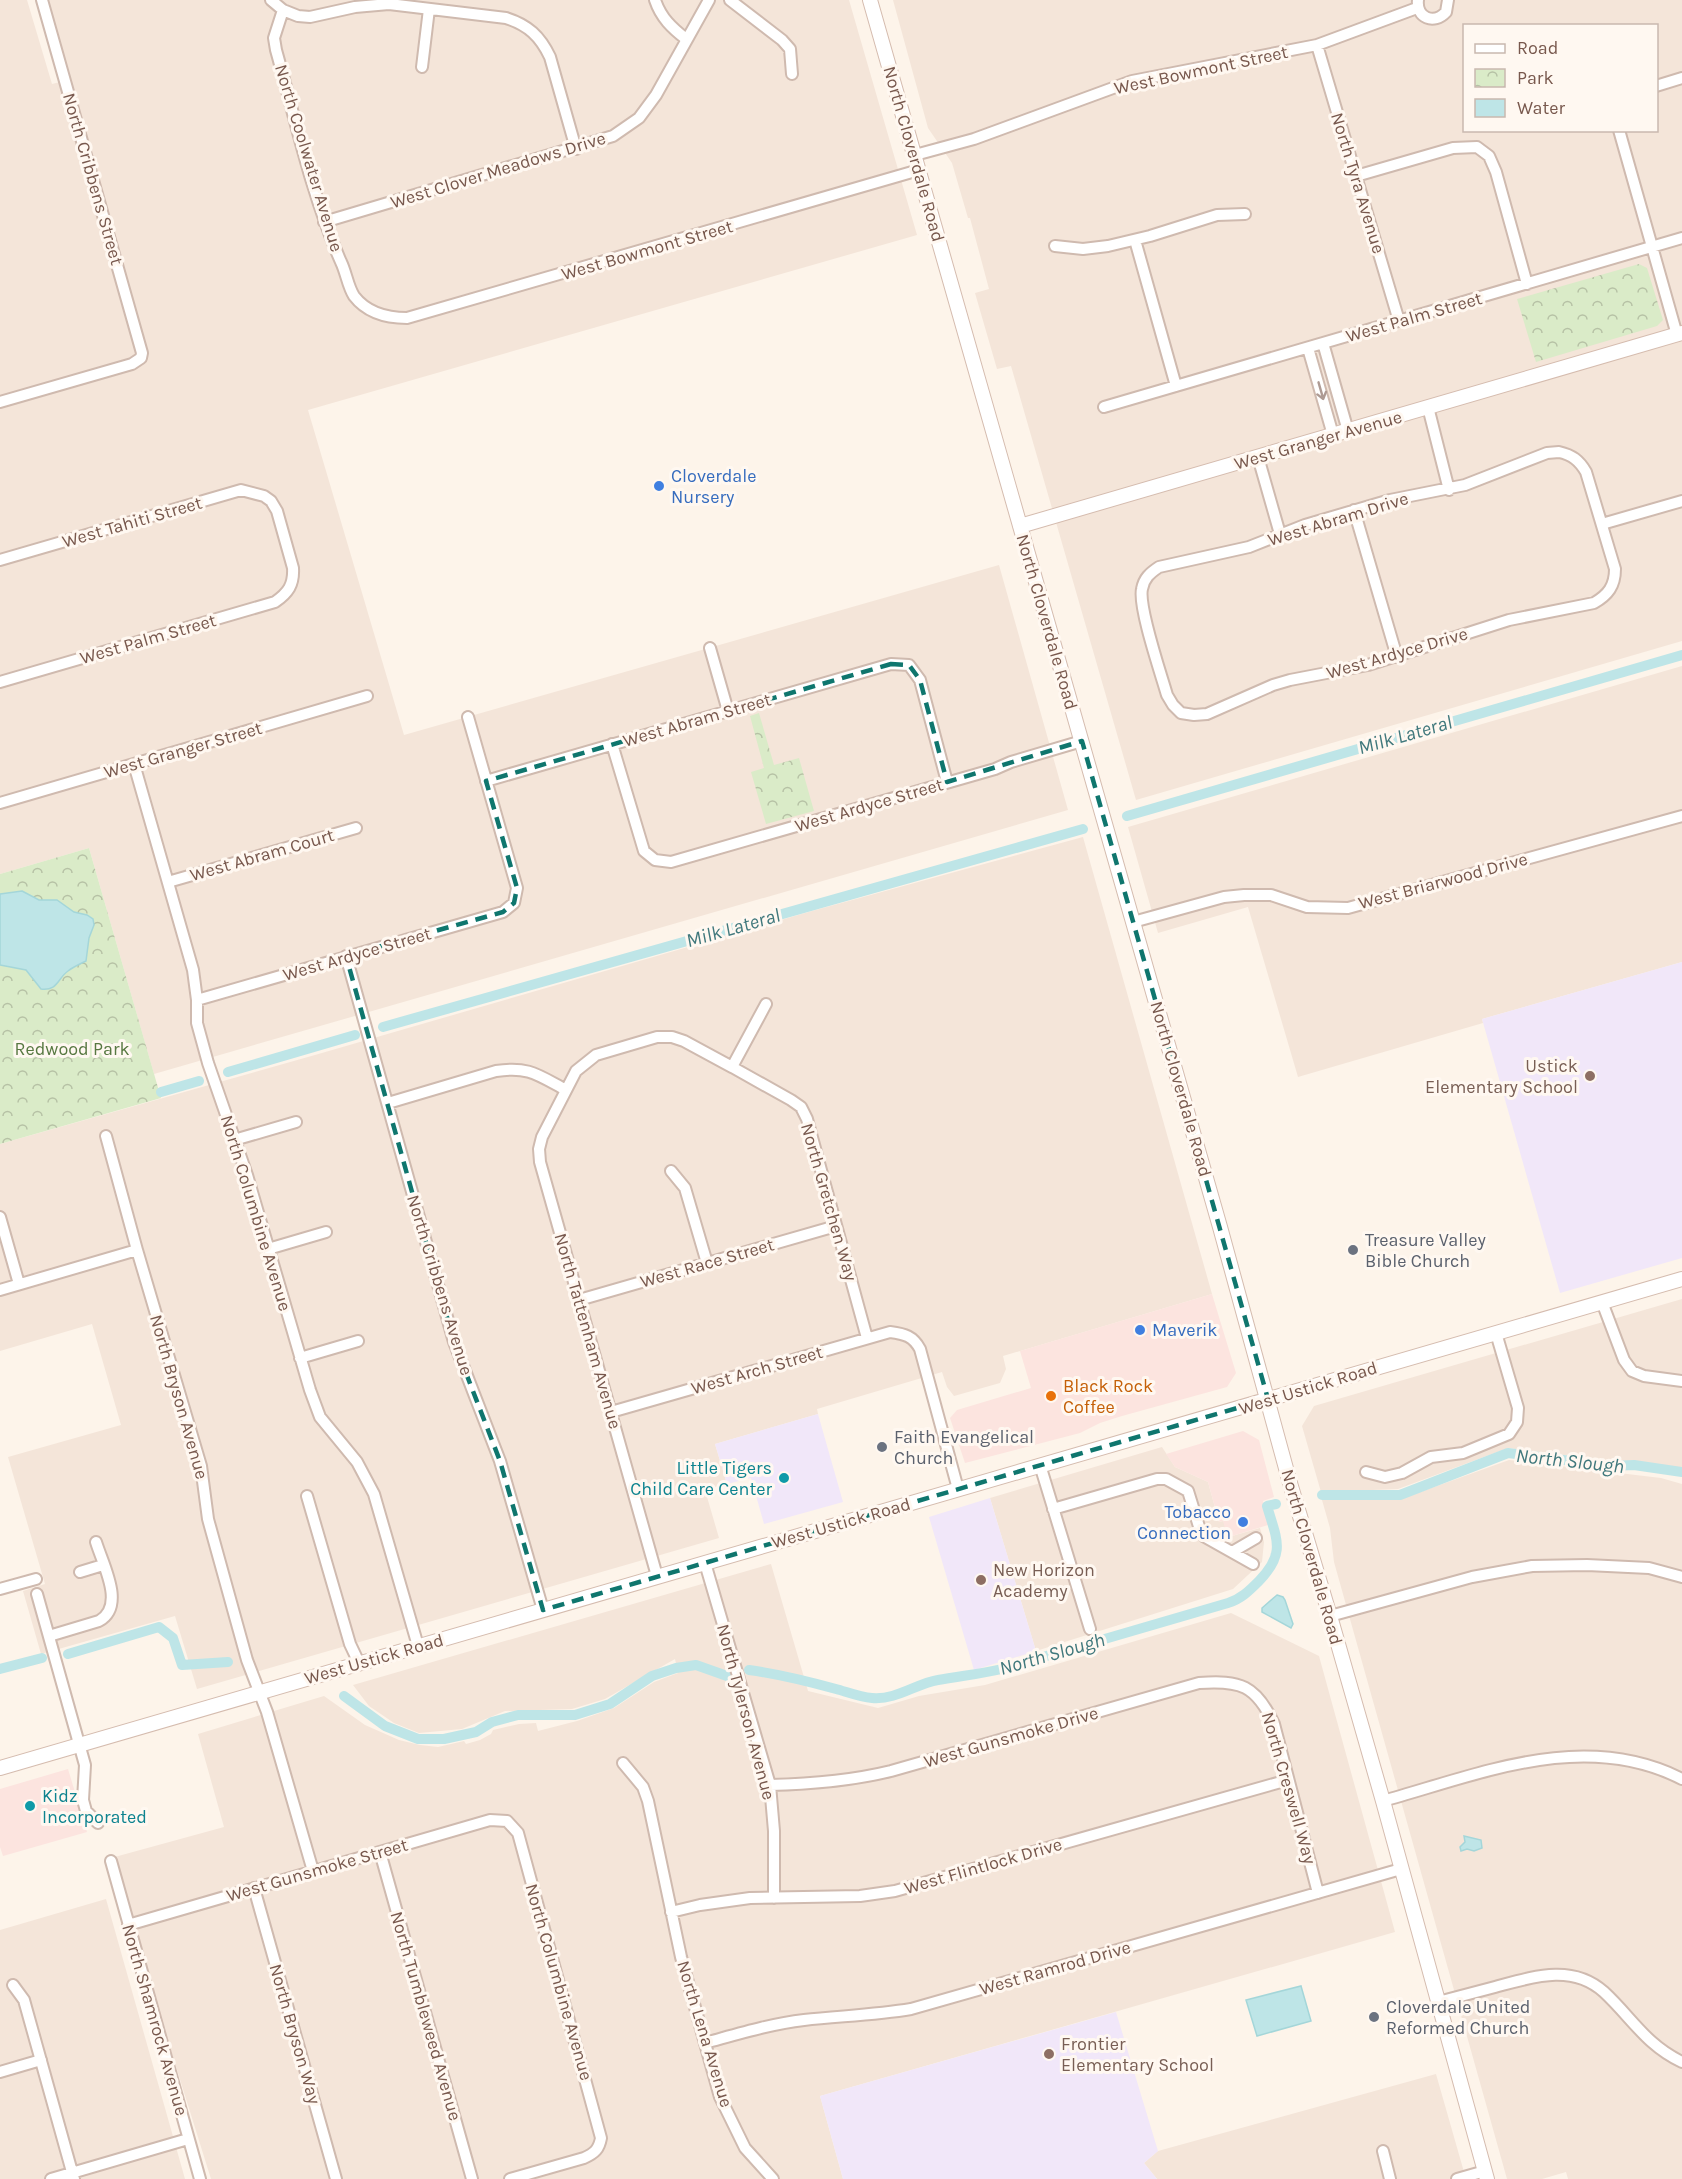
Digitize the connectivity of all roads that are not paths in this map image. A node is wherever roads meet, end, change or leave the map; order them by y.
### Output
1 (42, 0) edge
2 (270, 0) edge
3 (655, 0) edge
4 (709, 0) edge
5 (730, 0) edge
6 (870, 0) edge
7 (1448, 0) edge
8 (1418, 4) edge
9 (429, 9) junction
10 (283, 10) junction
11 (686, 39) junction
12 (1317, 45) junction
13 (422, 66) dead end
14 (792, 74) dead end
15 (1682, 78) edge
16 (1658, 85) edge
17 (1620, 132) edge
18 (576, 149) junction
19 (915, 155) junction
20 (919, 170) junction
21 (1356, 176) junction
22 (1245, 214) dead end
23 (324, 222) junction
24 (1682, 238) edge
25 (1135, 240) junction
26 (1055, 246) dead end
27 (1652, 248) junction
28 (1527, 284) junction
29 (374, 312) joint
30 (1399, 321) junction
31 (1680, 334) edge
32 (1323, 343) junction
33 (1308, 348) junction
34 (1176, 386) junction
35 (0, 402) edge
36 (1104, 407) dead end
37 (1428, 407) junction
38 (1348, 431) junction
39 (1333, 435) junction
40 (1258, 457) junction
41 (1449, 490) junction
42 (1682, 501) edge
43 (1354, 510) junction
44 (1602, 524) junction
45 (1020, 526) junction
46 (1280, 534) junction
47 (0, 560) edge
48 (291, 586) joint
49 (710, 648) dead end
50 (1397, 657) junction
51 (0, 682) edge
52 (366, 696) dead end
53 (728, 711) junction
54 (1181, 713) joint
55 (468, 717) dead end
56 (1082, 741) junction
57 (612, 744) junction
58 (134, 764) junction
59 (486, 781) junction
60 (947, 782) junction
61 (0, 803) edge
62 (1682, 816) edge
63 (356, 828) dead end
64 (168, 882) junction
65 (1133, 922) junction
66 (346, 956) junction
67 (197, 1000) junction
68 (766, 1004) dead end
69 (732, 1068) junction
70 (566, 1090) junction
71 (388, 1103) junction
72 (296, 1122) dead end
73 (106, 1136) dead end
74 (234, 1140) junction
75 (671, 1171) dead end
76 (0, 1217) edge
77 (836, 1226) junction
78 (326, 1232) dead end
79 (268, 1249) junction
80 (137, 1250) junction
81 (707, 1263) junction
82 (1682, 1279) edge
83 (20, 1284) junction
84 (0, 1290) edge
85 (579, 1300) junction
86 (1602, 1302) junction
87 (1496, 1333) junction
88 (867, 1338) junction
89 (358, 1341) dead end
90 (300, 1358) junction
91 (1682, 1381) edge
92 (1268, 1399) junction
93 (611, 1412) junction
94 (1040, 1465) junction
95 (1366, 1472) dead end
96 (958, 1489) junction
97 (307, 1496) dead end
98 (1053, 1509) junction
99 (1256, 1538) dead end
100 (96, 1542) dead end
101 (1232, 1552) junction
102 (705, 1563) junction
103 (1253, 1564) dead end
104 (103, 1566) junction
105 (80, 1572) dead end
106 (657, 1576) junction
107 (1682, 1577) edge
108 (36, 1579) dead end
109 (0, 1589) edge
110 (37, 1594) dead end
111 (543, 1610) junction
112 (1330, 1616) junction
113 (1090, 1629) dead end
114 (49, 1636) junction
115 (418, 1646) junction
116 (359, 1663) junction
117 (1249, 1689) joint
118 (259, 1692) junction
119 (80, 1745) junction
120 (623, 1763) dead end
121 (0, 1768) edge
122 (1682, 1779) edge
123 (1288, 1780) junction
124 (770, 1785) junction
125 (1383, 1801) junction
126 (507, 1821) joint
127 (98, 1823) dead end
128 (380, 1852) junction
129 (111, 1861) dead end
130 (1401, 1869) junction
131 (313, 1872) junction
132 (254, 1888) junction
133 (1318, 1893) junction
134 (774, 1898) junction
135 (671, 1911) junction
136 (128, 1925) junction
137 (14, 1985) dead end
138 (1438, 2002) junction
139 (705, 2043) junction
140 (41, 2060) junction
141 (1682, 2062) edge
142 (0, 2072) edge
143 (188, 2139) junction
144 (1383, 2151) dead end
145 (1486, 2175) edge
146 (74, 2176) edge
147 (51, 2179) edge
148 (200, 2179) edge
149 (336, 2179) edge
150 (472, 2179) edge
151 (510, 2179) edge
152 (773, 2179) edge
153 (1390, 2179) edge
154 (1457, 2179) edge

1 - 35 street, North Cribbens Street
2 - 10 street
3 - 11 street
4 - 11 street, West Clover Meadows Drive
5 - 14 street
6 - 19 main road, North Cloverdale Road
7 - 8 street
8 - 12 street, West Bowmont Street
9 - 10 street
9 - 13 street
9 - 18 street
10 - 23 street, North Coolwater Avenue
11 - 18 street, West Clover Meadows Drive
12 - 19 street, West Bowmont Street
12 - 21 street, North Tyra Avenue
15 - 16 street
17 - 27 street
18 - 23 street, West Clover Meadows Drive
19 - 20 main road, North Cloverdale Road
20 - 29 street, West Bowmont Street
20 - 45 main road, North Cloverdale Road
21 - 28 street
21 - 30 street, North Tyra Avenue
22 - 25 street
23 - 29 street, North Coolwater Avenue
24 - 27 street, West Palm Street
25 - 26 street
25 - 34 street
27 - 28 street, West Palm Street
27 - 31 street
28 - 30 street, West Palm Street
30 - 32 street, West Palm Street
31 - 37 main road, West Granger Avenue
32 - 33 street, West Palm Street
32 - 38 street
33 - 34 street, West Palm Street
33 -> 39 street
34 - 36 street, West Palm Street
37 - 38 main road, West Granger Avenue
37 - 41 street
38 - 39 main road, West Granger Avenue
39 - 40 main road, West Granger Avenue
40 - 45 main road, West Granger Avenue
40 - 46 street
41 - 43 street, West Abram Drive
41 - 44 street, West Abram Drive
42 - 44 street
43 - 46 street, West Abram Drive
43 - 50 street
44 - 50 street, West Ardyce Drive
45 - 56 main road, North Cloverdale Road
46 - 54 street, West Abram Drive
47 - 48 street, West Tahiti Street
48 - 51 street, West Palm Street
49 - 53 street
50 - 54 street, West Ardyce Drive
52 - 58 street, West Granger Street
53 - 57 street, West Abram Street
53 - 60 street, West Abram Street
55 - 59 street
56 - 60 street, West Ardyce Street
56 - 65 main road, North Cloverdale Road
57 - 59 street, West Abram Street
57 - 60 street, West Ardyce Street
58 - 61 street, West Granger Street
58 - 64 street, North Columbine Avenue
59 - 66 street, West Ardyce Street
62 - 65 street, West Briarwood Drive
63 - 64 street, West Abram Court
64 - 67 street, North Columbine Avenue
65 - 92 main road, North Cloverdale Road
66 - 67 street, West Ardyce Street
66 - 71 street, North Cribbens Avenue
67 - 74 street, North Columbine Avenue
68 - 69 street
69 - 70 street, North Gretchen Way
69 - 77 street, North Gretchen Way
70 - 71 street
70 - 85 street, North Tattenham Avenue
71 - 111 street, North Cribbens Avenue
72 - 74 street
73 - 80 street, North Bryson Avenue
74 - 79 street, North Columbine Avenue
75 - 81 street
76 - 83 street
77 - 81 street, West Race Street
77 - 88 street, North Gretchen Way
78 - 79 street
79 - 90 street, North Columbine Avenue
80 - 83 street
80 - 118 street, North Bryson Avenue
81 - 85 street, West Race Street
82 - 86 main road, West Ustick Road
83 - 84 street
85 - 93 street, North Tattenham Avenue
86 - 87 main road, West Ustick Road
86 - 91 street
87 - 92 main road, West Ustick Road
87 - 95 street
88 - 93 street, West Arch Street
88 - 96 street, West Arch Street
89 - 90 street
90 - 115 street, North Columbine Avenue
92 - 94 main road, West Ustick Road
92 - 112 main road, North Cloverdale Road
93 - 106 street, North Tattenham Avenue
94 - 96 main road, West Ustick Road
94 - 98 street
96 - 102 main road, West Ustick Road
97 - 116 street
98 - 101 street
98 - 113 street
99 - 101 street
100 - 104 street
101 - 103 street
102 - 106 main road, West Ustick Road
102 - 124 street, North Tylerson Avenue
104 - 105 street
104 - 114 street
106 - 111 main road, West Ustick Road
107 - 112 street
108 - 109 street
110 - 114 street
111 - 115 main road, West Ustick Road
112 - 125 main road, North Cloverdale Road
114 - 119 street
115 - 116 main road, West Ustick Road
116 - 118 main road, West Ustick Road
117 - 123 street, North Creswell Way
117 - 124 street, West Gunsmoke Drive
118 - 119 main road, West Ustick Road
118 - 131 street
119 - 121 main road, West Ustick Road
119 - 127 street
120 - 135 street, North Lena Avenue
122 - 125 street
123 - 133 street, North Creswell Way
123 - 134 street, West Flintlock Drive
124 - 134 street, North Tylerson Avenue
125 - 130 main road, North Cloverdale Road
126 - 128 street, West Gunsmoke Street
126 - 151 street, North Columbine Avenue
128 - 131 street, West Gunsmoke Street
128 - 150 street, North Tumbleweed Avenue
129 - 136 street, North Shamrock Avenue
130 - 133 street, West Ramrod Drive
130 - 138 main road, North Cloverdale Road
131 - 132 street, West Gunsmoke Street
132 - 136 street, West Gunsmoke Street
132 - 149 street, North Bryson Way
133 - 139 street, West Ramrod Drive
134 - 135 street, West Flintlock Drive
135 - 139 street, North Lena Avenue
136 - 143 street, North Shamrock Avenue
137 - 140 street
138 - 141 street
138 - 145 main road, North Cloverdale Road
139 - 152 street, North Lena Avenue
140 - 142 street
140 - 146 street
143 - 146 street
143 - 148 street, North Shamrock Avenue
144 - 153 street
145 - 154 street
146 - 147 street

